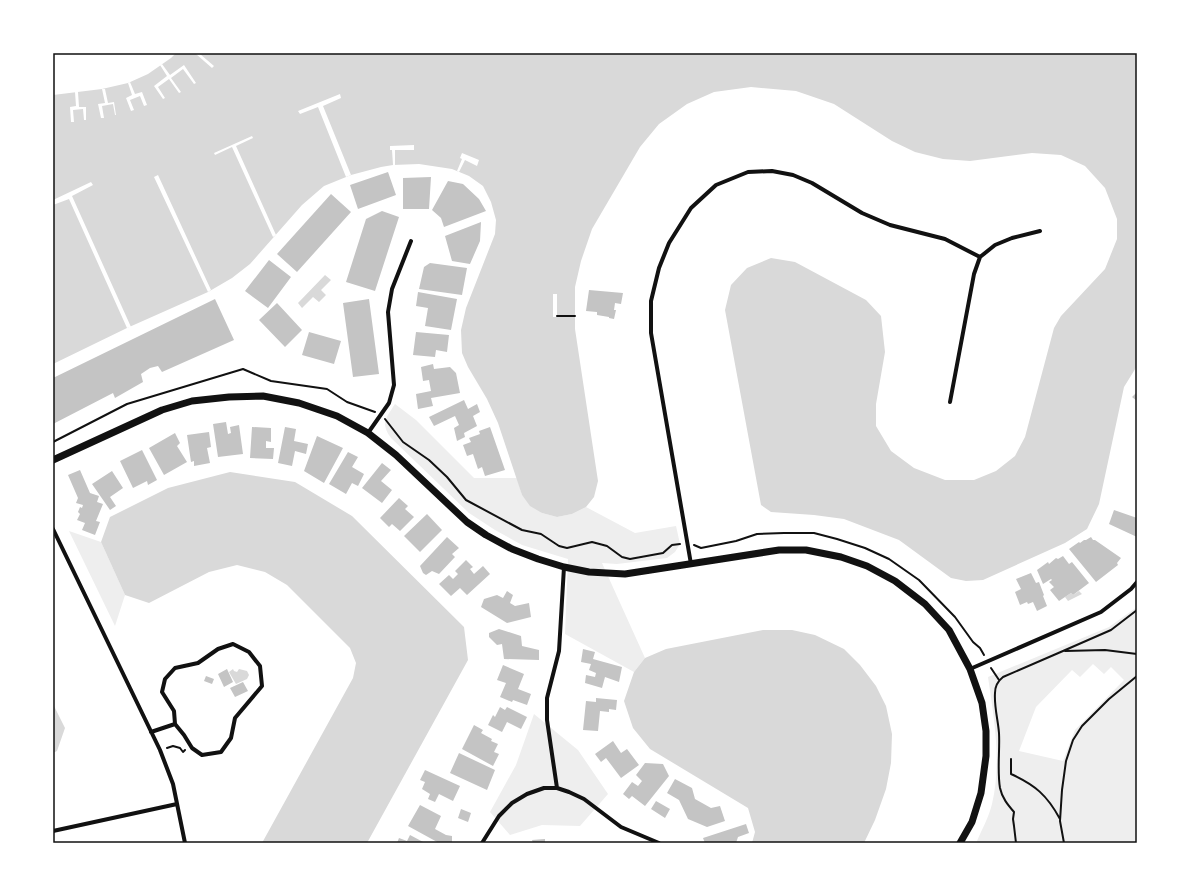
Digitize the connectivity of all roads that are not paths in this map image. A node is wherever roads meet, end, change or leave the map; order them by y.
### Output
1 (1040, 231) dead end
2 (411, 241) dead end
3 (980, 257) junction
4 (950, 402) dead end
5 (368, 433) junction
6 (53, 460) edge
7 (53, 529) edge
8 (692, 564) junction
9 (564, 567) junction
10 (1137, 582) edge
11 (970, 669) junction
12 (176, 724) junction
13 (151, 732) junction
14 (557, 788) junction
15 (177, 804) junction
16 (53, 831) edge
17 (185, 843) edge
18 (482, 843) edge
19 (659, 843) edge
20 (960, 843) edge

1 - 3 street
2 - 5 street
3 - 4 street
3 - 8 street
5 - 6 street
5 - 9 street
7 - 13 street
8 - 9 street
8 - 11 street
9 - 14 street
10 - 11 street
11 - 20 street
12 - 12 street
12 - 13 street
13 - 15 street
14 - 18 street
14 - 19 street
15 - 16 street
15 - 17 street

